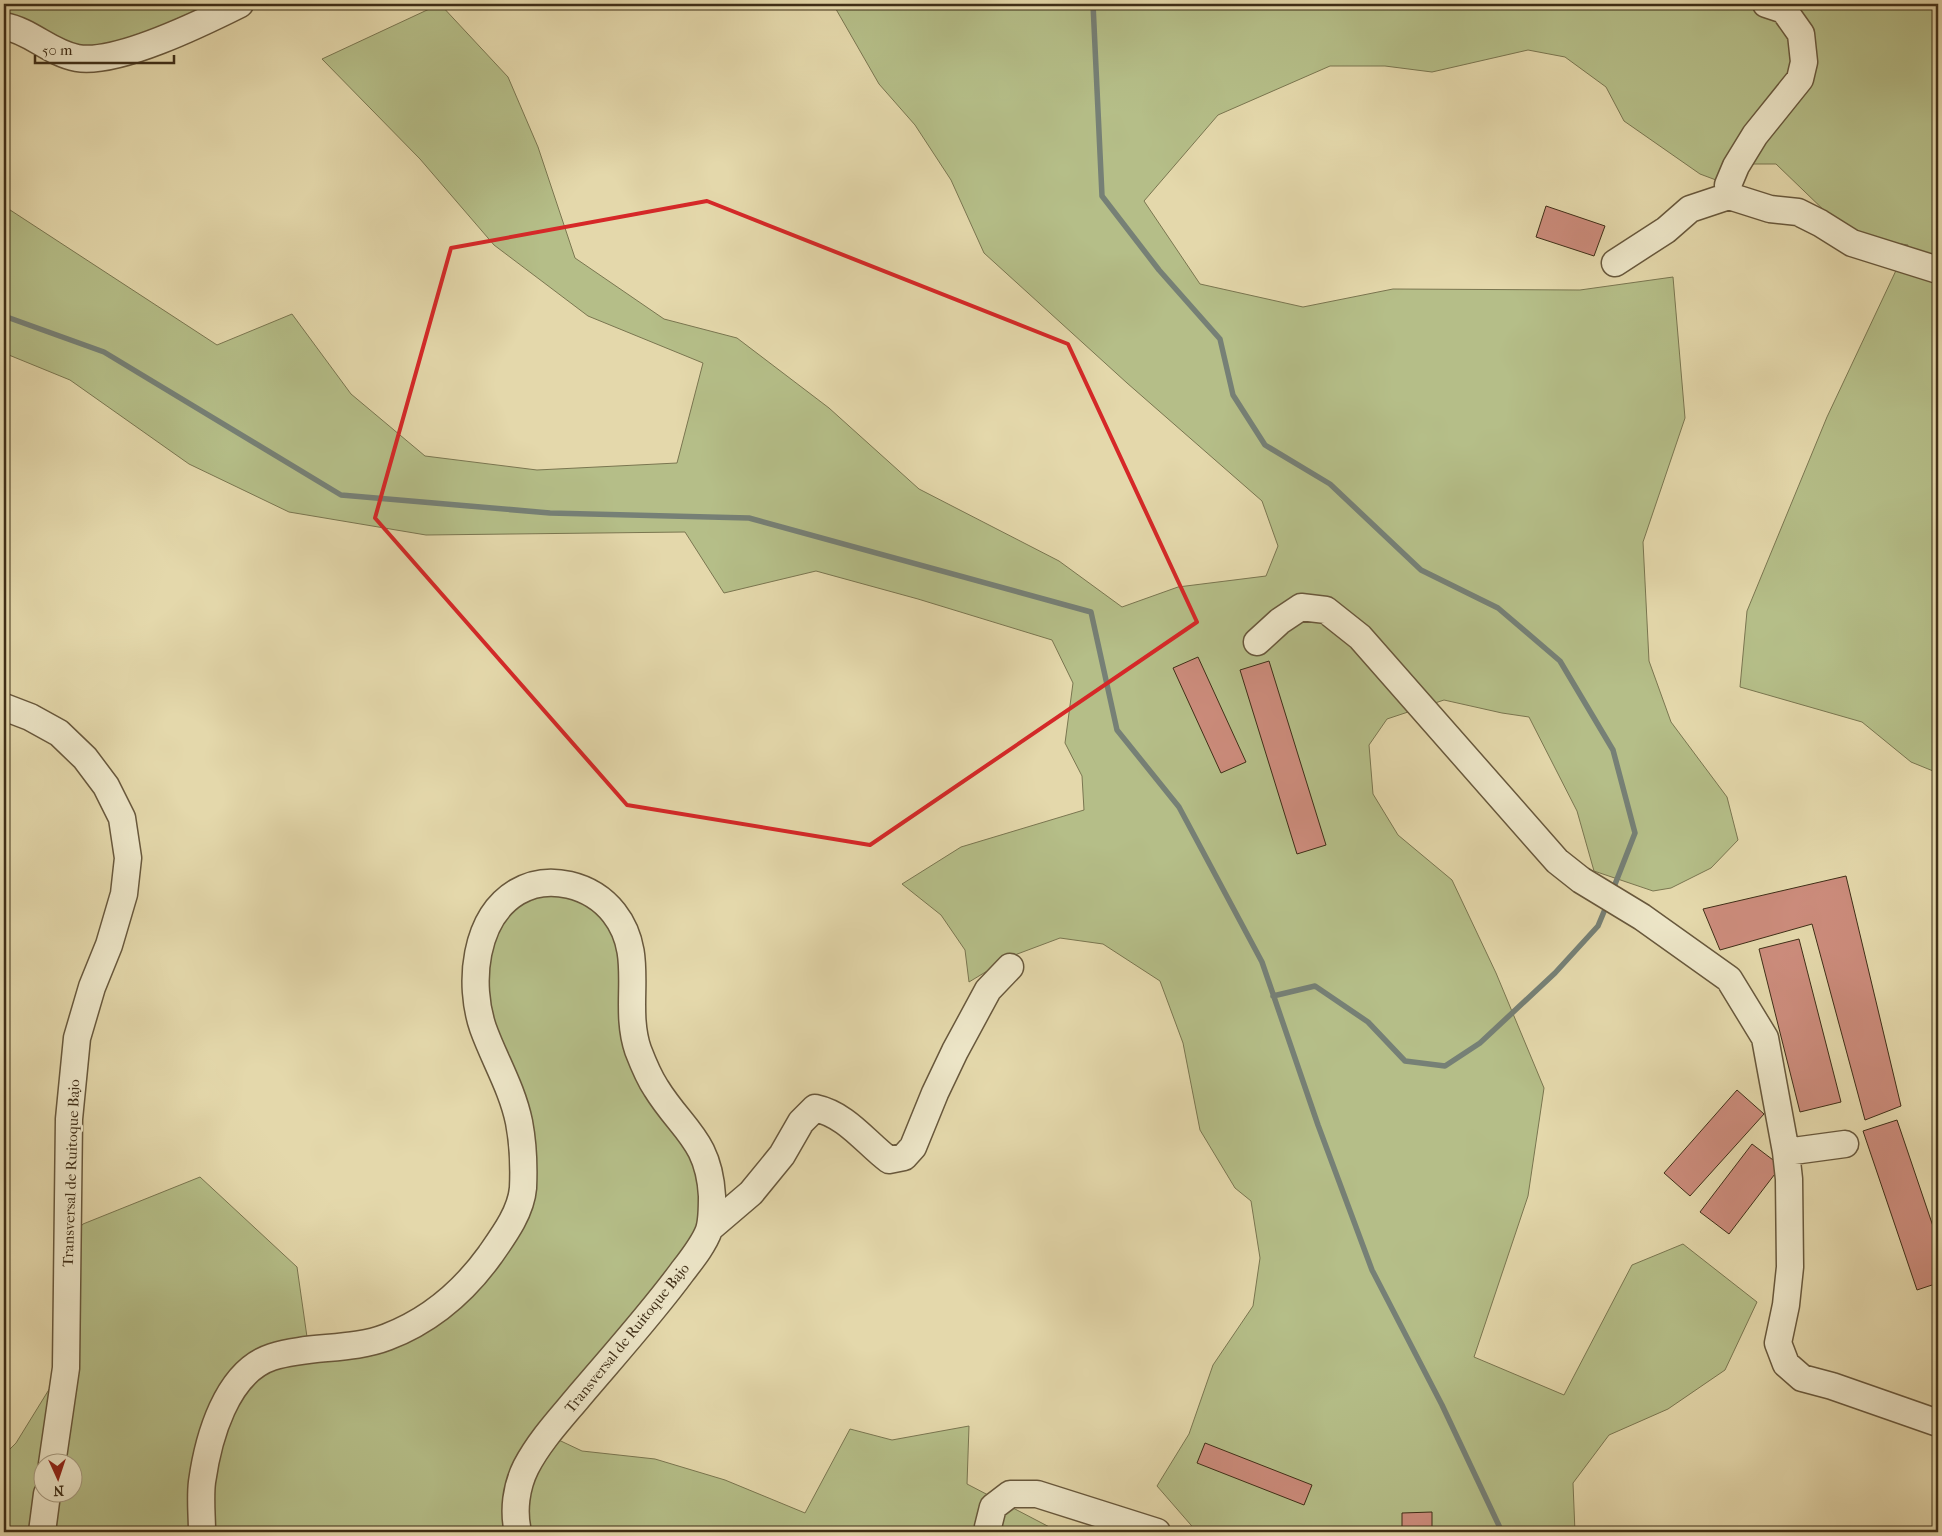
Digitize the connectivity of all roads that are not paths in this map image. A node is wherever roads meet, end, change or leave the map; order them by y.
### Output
1 (240, 4) edge
2 (1766, 4) edge
3 (4, 26) edge
4 (1729, 196) junction
5 (1615, 263) dead end
6 (1938, 270) edge
7 (1257, 642) dead end
8 (4, 707) edge
9 (1010, 967) dead end
10 (1845, 1144) dead end
11 (1786, 1152) junction
12 (710, 1228) junction
13 (1938, 1423) edge
14 (53, 1454) edge
15 (46, 1504) edge
16 (42, 1532) edge
17 (202, 1532) edge
18 (518, 1532) edge
19 (990, 1532) edge
20 (1157, 1532) edge

1 - 3 street
2 - 4 street
4 - 5 street
4 - 6 street
7 - 11 street
8 - 14 street, Transversal de Ruitoque Bajo
9 - 12 street
10 - 11 street
11 - 13 street
12 - 17 street, Transversal de Ruitoque Bajo
12 - 18 street, Transversal de Ruitoque Bajo
15 - 16 street
19 - 20 street

